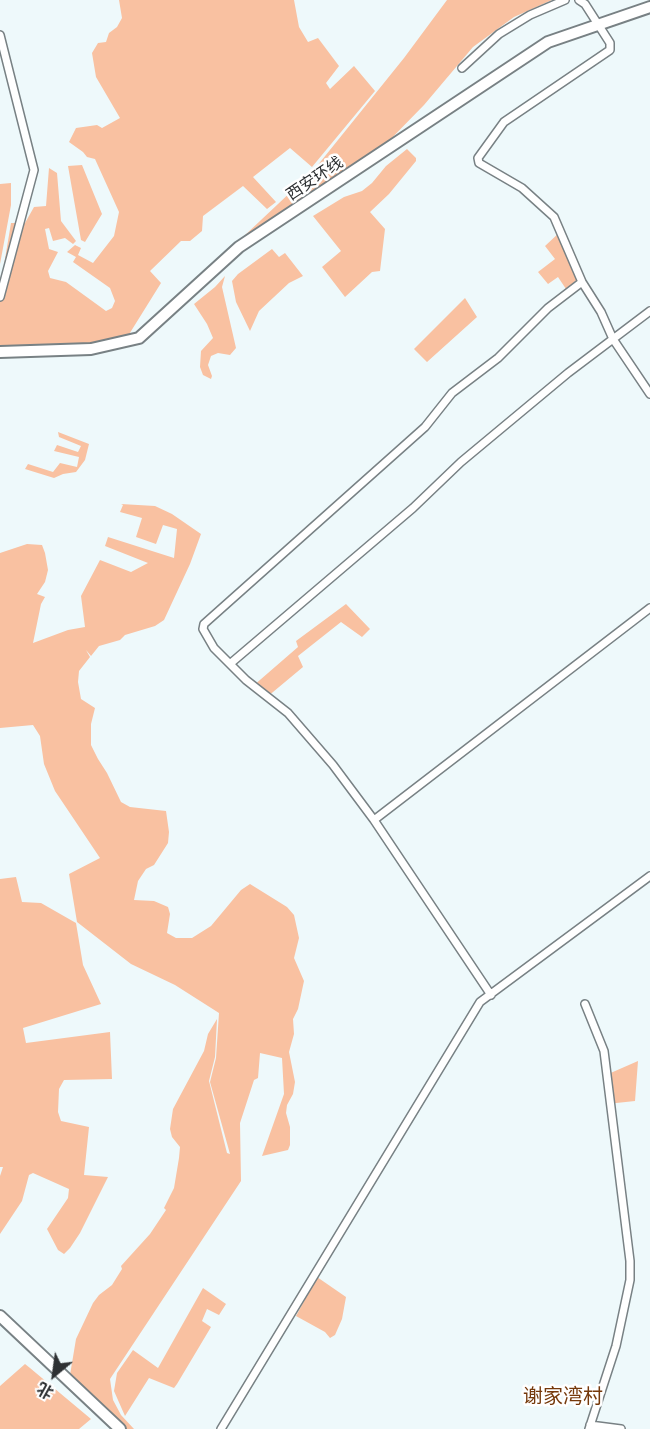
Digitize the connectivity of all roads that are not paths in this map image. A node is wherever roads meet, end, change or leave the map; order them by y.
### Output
1 (566, 0) edge
2 (579, 0) edge
3 (650, 7) edge
4 (598, 25) junction
5 (0, 35) edge
6 (462, 68) dead end
7 (582, 282) junction
8 (0, 297) edge
9 (650, 311) edge
10 (613, 339) junction
11 (0, 352) edge
12 (650, 394) edge
13 (650, 608) edge
14 (231, 663) junction
15 (374, 820) junction
16 (650, 876) edge
17 (491, 995) junction
18 (585, 1004) dead end
19 (0, 1316) edge
20 (590, 1427) edge
21 (120, 1429) edge
22 (221, 1429) edge
23 (621, 1429) edge

1 - 6 street
2 - 4 street
3 - 4 main road, 西安环线
4 - 7 street
4 - 11 main road, 西安环线
5 - 8 street
7 - 10 street
7 - 14 street
9 - 10 street
10 - 12 street
10 - 14 street
13 - 15 street
14 - 15 street
15 - 17 street
16 - 17 street
17 - 22 street
18 - 20 street
19 - 21 main road
20 - 23 street

